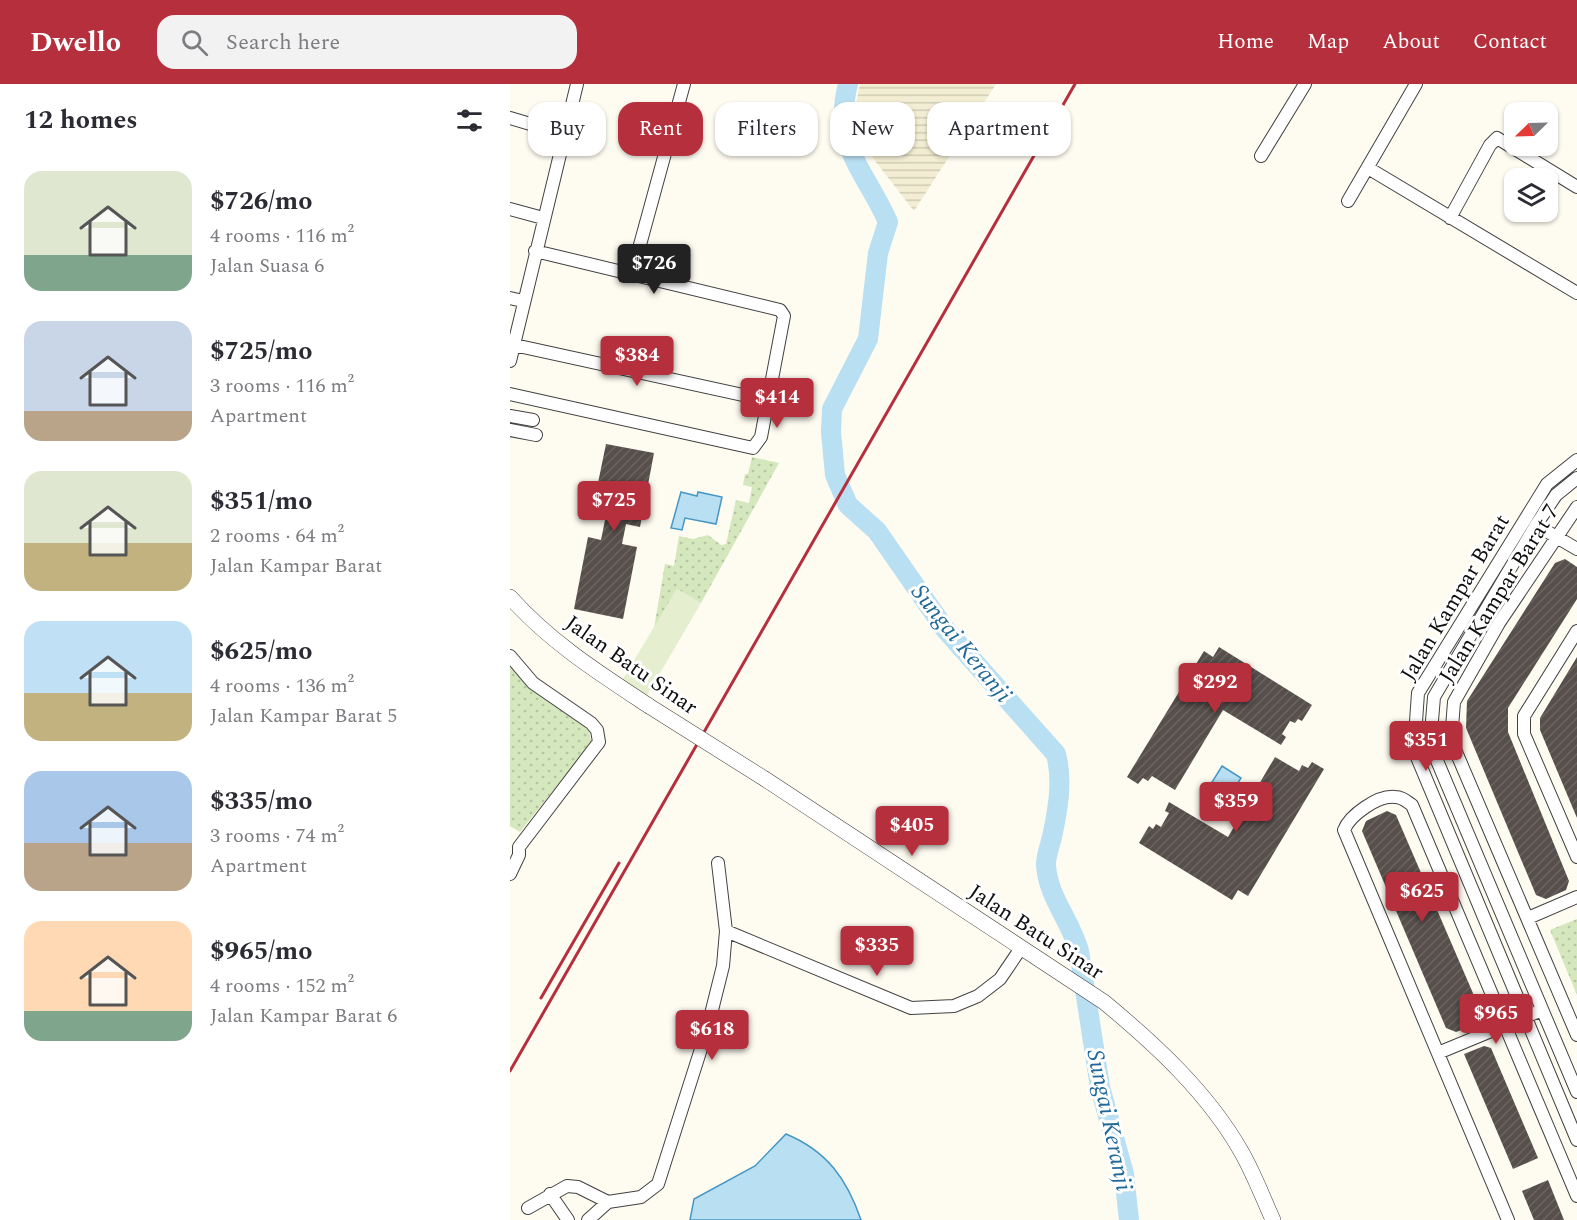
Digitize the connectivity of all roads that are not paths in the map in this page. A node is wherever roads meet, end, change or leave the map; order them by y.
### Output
1 (577, 84) edge
2 (684, 84) edge
3 (1305, 84) edge
4 (1416, 84) edge
5 (572, 102) edge
6 (510, 118) edge
7 (528, 123) edge
8 (558, 156) edge
9 (1261, 156) dead end
10 (1368, 168) junction
11 (1577, 187) edge
12 (1348, 201) dead end
13 (510, 209) edge
14 (543, 218) junction
15 (1450, 218) junction
16 (535, 251) junction
17 (632, 274) junction
18 (1577, 293) edge
19 (510, 298) edge
20 (524, 301) junction
21 (512, 344) edge
22 (510, 361) edge
23 (510, 394) edge
24 (766, 400) junction
25 (510, 416) edge
26 (533, 420) dead end
27 (510, 430) edge
28 (536, 435) dead end
29 (1577, 460) edge
30 (1577, 478) edge
31 (1577, 507) edge
32 (1536, 525) junction
33 (1556, 537) junction
34 (1577, 549) edge
35 (1498, 563) junction
36 (1510, 570) junction
37 (510, 597) edge
38 (1577, 631) edge
39 (510, 656) edge
40 (514, 844) edge
41 (1577, 857) edge
42 (718, 863) dead end
43 (510, 874) edge
44 (1577, 897) edge
45 (1528, 918) junction
46 (726, 931) junction
47 (1021, 948) junction
48 (1542, 1010) junction
49 (1526, 1017) junction
50 (1505, 1025) junction
51 (1577, 1035) edge
52 (1438, 1053) junction
53 (1577, 1092) edge
54 (1577, 1140) edge
55 (550, 1194) junction
56 (1577, 1196) edge
57 (608, 1202) junction
58 (528, 1208) dead end
59 (600, 1216) edge
60 (568, 1220) edge
61 (588, 1220) edge
62 (1273, 1220) edge
63 (1508, 1220) edge

1 - 5 street
2 - 17 street
3 - 9 street
4 - 10 street
6 - 7 street
8 - 14 street
10 - 12 street
10 - 15 street
11 - 15 street
13 - 14 street
14 - 16 street
15 - 18 street
16 - 17 street
16 - 20 street
17 - 24 street
19 - 20 street
20 - 21 street
21 - 22 street
21 - 24 street
23 - 24 street
25 - 26 street
27 - 28 street
29 - 35 street, Jalan Kampar Barat
30 - 32 street, Jalan Kampar Barat
31 - 33 street, Jalan Kampar Barat 7
32 - 33 street
32 - 36 street, Jalan Kampar Barat
33 - 34 street
33 - 45 street, Jalan Kampar Barat 7
35 - 36 street
35 - 49 street, Jalan Kampar Barat
36 - 48 street, Jalan Kampar Barat
37 - 47 street, Jalan Batu Sinar, bridge
38 - 41 street
39 - 40 street
40 - 43 street
42 - 46 street
44 - 45 street
45 - 51 street, Jalan Kampar Barat 7
46 - 47 street
46 - 57 street
47 - 62 street, Jalan Batu Sinar
48 - 49 street
48 - 53 street, Jalan Kampar Barat
49 - 50 street
49 - 54 street, Jalan Kampar Barat
50 - 52 street
50 - 52 street
50 - 56 street
52 - 63 street
55 - 57 street
55 - 58 street
55 - 60 street
57 - 59 street
59 - 61 street

